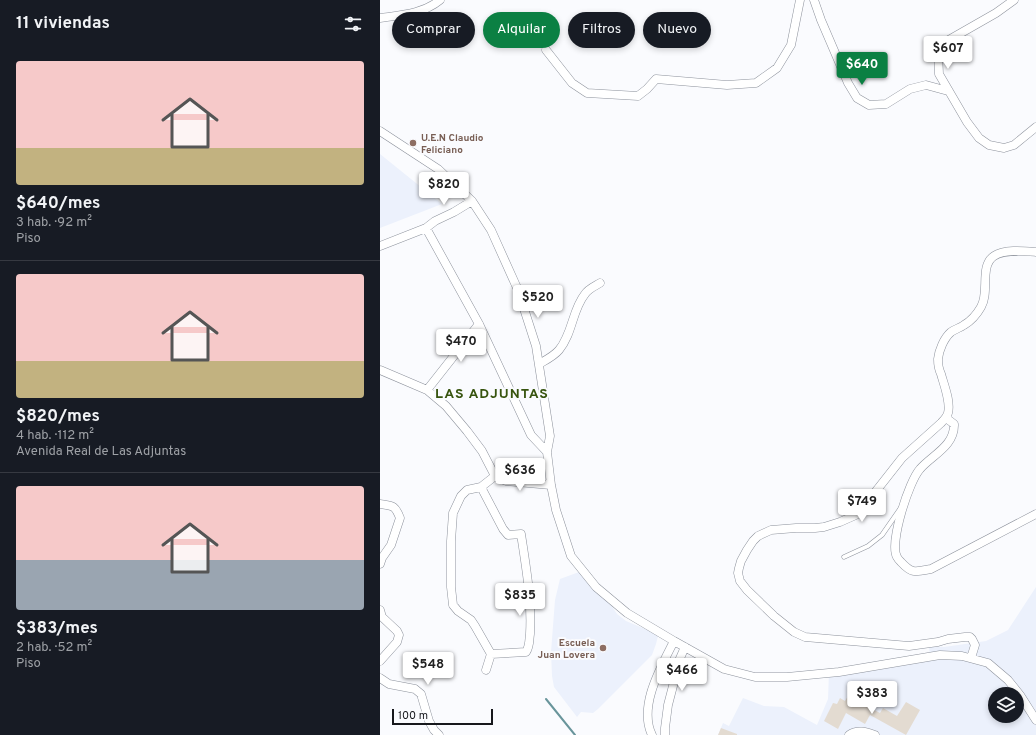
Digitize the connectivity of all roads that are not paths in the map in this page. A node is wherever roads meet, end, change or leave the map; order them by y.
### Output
1 (440, 0) edge
2 (800, 0) edge
3 (814, 0) edge
4 (1014, 0) edge
5 (380, 18) edge
6 (546, 50) dead end
7 (948, 91) junction
8 (1036, 127) edge
9 (380, 130) edge
10 (472, 201) junction
11 (426, 228) junction
12 (380, 246) edge
13 (1036, 252) edge
14 (600, 283) dead end
15 (479, 324) junction
16 (539, 364) junction
17 (380, 370) edge
18 (427, 390) junction
19 (946, 418) junction
20 (547, 452) junction
21 (495, 476) junction
22 (551, 485) junction
23 (481, 487) junction
24 (906, 500) junction
25 (380, 504) edge
26 (1036, 514) edge
27 (844, 557) dead end
28 (380, 564) edge
29 (380, 610) edge
30 (674, 641) junction
31 (685, 647) junction
32 (491, 654) junction
33 (970, 658) junction
34 (380, 661) edge
35 (486, 670) dead end
36 (380, 678) edge
37 (1036, 720) edge
38 (439, 735) edge
39 (652, 735) edge
40 (665, 735) edge
41 (849, 735) edge
42 (875, 735) edge

1 - 5 street
2 - 6 street
3 - 7 street
4 - 7 street
7 - 8 street
9 - 10 street
10 - 11 street
10 - 16 street
11 - 12 street
11 - 15 street
13 - 19 street
14 - 16 street
15 - 18 street
15 - 20 street
16 - 20 street
17 - 18 street
18 - 21 street
19 - 24 street
19 - 33 street
20 - 22 street
21 - 22 street
21 - 23 street
22 - 30 street
23 - 32 street
23 - 32 street
24 - 26 street
24 - 27 lane
25 - 28 street
29 - 34 street
30 - 31 street
30 - 39 street
31 - 33 street
31 - 40 street
32 - 35 street
33 - 37 street
36 - 38 street
41 - 42 street

